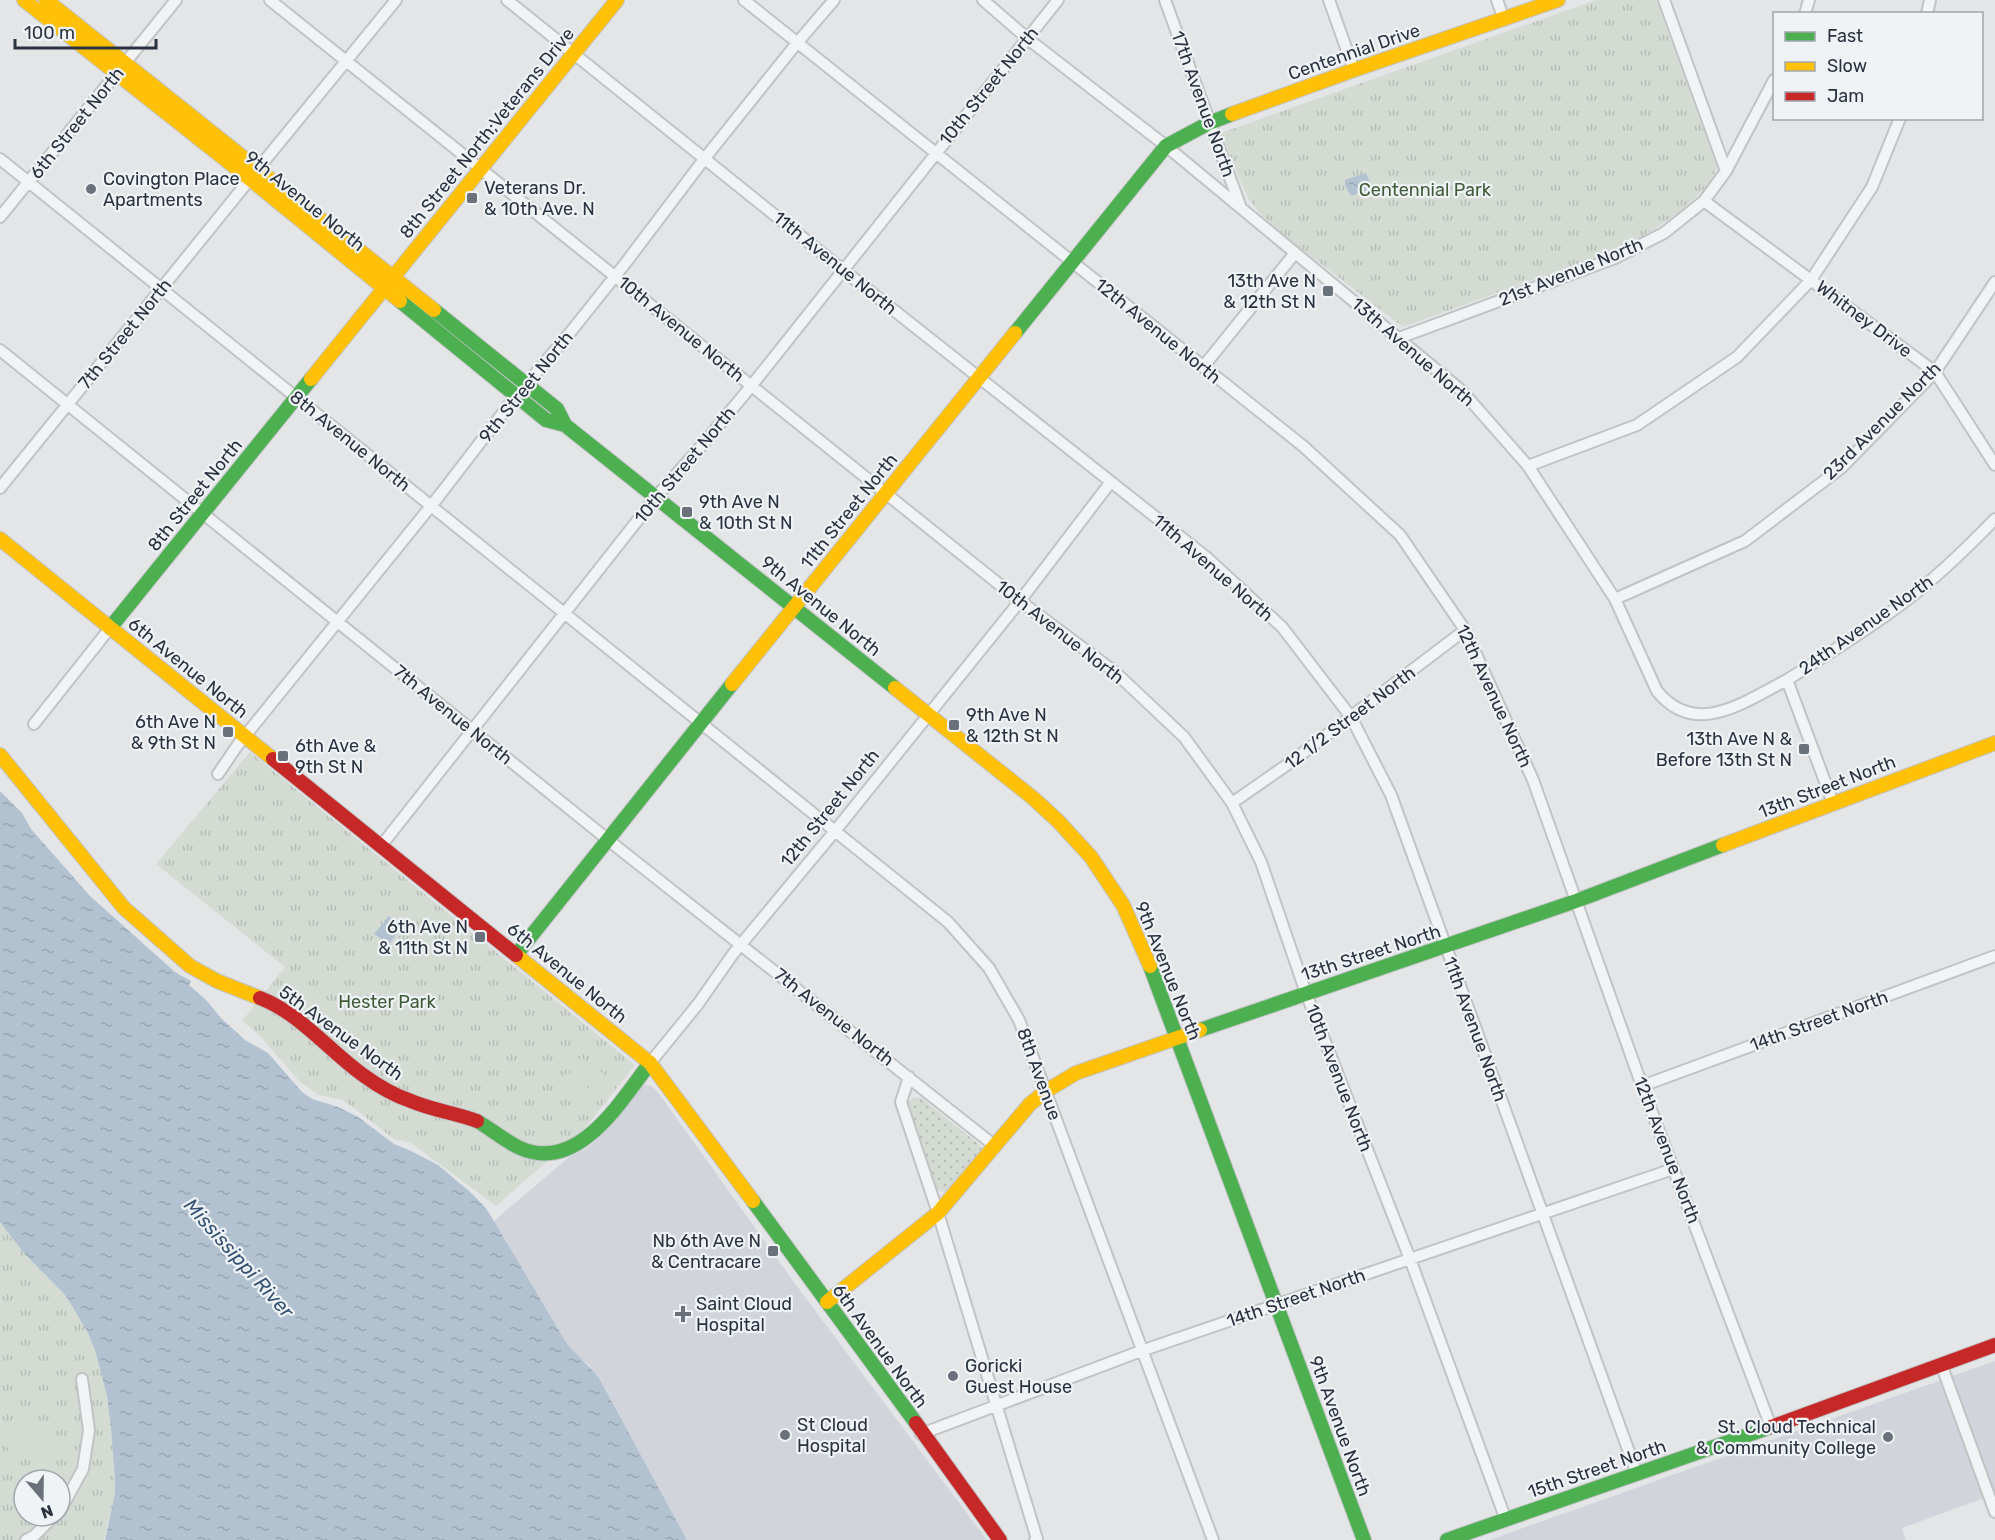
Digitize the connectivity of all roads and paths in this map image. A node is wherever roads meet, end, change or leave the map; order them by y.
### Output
1 (24, 0) edge
2 (46, 0) edge
3 (176, 0) edge
4 (270, 0) edge
5 (396, 0) edge
6 (507, 0) edge
7 (617, 0) edge
8 (744, 0) edge
9 (834, 0) edge
10 (983, 0) edge
11 (1058, 0) edge
12 (1165, 0) edge
13 (1329, 0) edge
14 (1497, 0) edge
15 (1558, 0) edge
16 (1664, 0) edge
17 (1504, 20) junction
18 (1028, 39) junction
19 (797, 43) junction
20 (575, 54) junction
21 (346, 61) junction
22 (121, 68) junction
23 (1354, 70) junction
24 (1773, 82) edge
25 (1899, 120) edge
26 (1209, 123) junction
27 (1166, 146) junction
28 (935, 153) junction
29 (705, 158) junction
30 (0, 159) edge
31 (482, 169) junction
32 (1726, 171) junction
33 (254, 174) junction
34 (29, 182) junction
35 (1704, 201) junction
36 (1241, 208) junction
37 (0, 217) edge
38 (1295, 253) junction
39 (1072, 263) junction
40 (843, 270) junction
41 (615, 276) junction
42 (1811, 280) junction
43 (1995, 282) edge
44 (389, 284) junction
45 (162, 289) junction
46 (1399, 338) junction
47 (0, 350) edge
48 (1203, 367) junction
49 (1935, 372) junction
50 (980, 378) junction
51 (752, 385) junction
52 (521, 390) junction
53 (297, 398) junction
54 (68, 405) junction
55 (1995, 465) edge
56 (1528, 466) junction
57 (1110, 483) junction
58 (0, 488) edge
59 (887, 494) junction
60 (656, 497) junction
61 (431, 506) junction
62 (203, 513) junction
63 (1995, 519) edge
64 (0, 539) edge
65 (1615, 599) junction
66 (1020, 601) junction
67 (794, 608) junction
68 (565, 614) junction
69 (337, 621) junction
70 (110, 628) junction
71 (1465, 630) junction
72 (1787, 680) junction
73 (929, 715) junction
74 (1351, 717) junction
75 (700, 723) junction
76 (34, 724) dead end
77 (472, 730) junction
78 (245, 737) junction
79 (1995, 743) edge
80 (0, 755) edge
81 (218, 774) dead end
82 (1232, 803) junction
83 (1833, 803) junction
84 (835, 831) junction
85 (609, 840) junction
86 (381, 846) junction
87 (1576, 901) junction
88 (741, 944) junction
89 (1445, 947) junction
90 (516, 955) junction
91 (1995, 956) edge
92 (1306, 993) junction
93 (1176, 1038) junction
94 (650, 1064) junction
95 (909, 1077) junction
96 (1642, 1086) junction
97 (1046, 1091) junction
98 (995, 1146) junction
99 (570, 1148) joint
100 (1673, 1169) junction
101 (938, 1213) junction
102 (1542, 1215) junction
103 (1410, 1259) junction
104 (827, 1302) junction
105 (1276, 1305) junction
106 (1995, 1345) edge
107 (1141, 1351) junction
108 (1941, 1364) junction
109 (82, 1379) dead end
110 (995, 1405) junction
111 (1771, 1427) junction
112 (921, 1434) junction
113 (1637, 1474) junction
114 (72, 1489) edge
115 (1995, 1512) edge
116 (1506, 1520) junction
117 (41, 1528) edge
118 (26, 1540) edge
119 (1000, 1540) edge
120 (1035, 1540) edge
121 (1212, 1540) edge
122 (1364, 1540) edge
123 (1447, 1540) edge

1 - 22 street, 9th Avenue North
2 - 22 street, 9th Avenue North
3 - 22 street, 6th Street North
4 - 21 street, 10th Avenue North
5 - 21 street, 7th Street North
6 - 20 street, 11th Avenue North
7 - 20 street, 8th Street North;Veterans Drive
8 - 19 street, 12th Avenue North
9 - 19 street, 9th Street North
10 - 18 street, 13th Avenue North
11 - 18 street, 10th Street North
12 - 26 street, 17th Avenue North
13 - 23 street
14 - 17 street
15 - 17 street, Centennial Drive
16 - 32 street
17 - 23 street, Centennial Drive
18 - 27 street, 13th Avenue North
18 - 28 street, 10th Street North
19 - 28 street, 12th Avenue North
19 - 29 street, 9th Street North
20 - 29 street, 11th Avenue North
20 - 31 street, 8th Street North;Veterans Drive
21 - 31 street, 10th Avenue North
21 - 33 street, 7th Street North
22 - 33 street, 9th Avenue North
22 - 34 street, 6th Street North
23 - 26 street, Centennial Drive
24 - 32 street, 21st Avenue North
25 - 42 street
26 - 27 street, Centennial Drive
26 - 36 street, 17th Avenue North
27 - 36 street, 13th Avenue North
27 - 39 street, 11th Street North
28 - 39 street, 12th Avenue North
28 - 40 street, 10th Street North
29 - 40 street, 11th Avenue North
29 - 41 street, 9th Street North
30 - 34 street, 8th Avenue North
31 - 41 street, 10th Avenue North
31 - 44 street, 8th Street North;Veterans Drive
32 - 35 street, 21st Avenue North
33 - 44 street, 9th Avenue North
33 - 45 street, 7th Street North
34 - 37 street, 6th Street North
34 - 45 street, 8th Avenue North
35 - 42 street, Whitney Drive
35 - 46 street, 21st Avenue North
36 - 38 street, 13th Avenue North
38 - 46 street, 13th Avenue North
38 - 48 street
39 - 48 street, 12th Avenue North
39 - 50 street, 11th Street North
40 - 50 street, 11th Avenue North
40 - 51 street, 10th Street North
41 - 51 street, 10th Avenue North
41 - 52 street, 9th Street North
42 - 49 street, Whitney Drive
42 - 56 street
43 - 49 street, 23rd Avenue North
44 - 52 street, 9th Avenue North
44 - 53 street, 8th Street North
45 - 53 street, 8th Avenue North
45 - 54 street, 7th Street North
46 - 56 street, 13th Avenue North
47 - 54 street, 7th Avenue North
48 - 71 street, 12th Avenue North
49 - 55 street, Whitney Drive
49 - 65 street, 23rd Avenue North
50 - 57 street, 11th Avenue North
50 - 59 street, 11th Street North
51 - 59 street, 10th Avenue North
51 - 60 street, 10th Street North
52 - 60 street, 9th Avenue North
52 - 61 street, 9th Street North
53 - 61 street, 8th Avenue North
53 - 62 street, 8th Street North
54 - 58 street, 7th Street North
54 - 62 street, 7th Avenue North
56 - 65 street, 13th Avenue North
57 - 66 street, 12th Street North
57 - 74 street, 11th Avenue North
59 - 66 street, 10th Avenue North
59 - 67 street, 11th Street North
60 - 67 street, 9th Avenue North
60 - 68 street, 10th Street North
61 - 68 street, 8th Avenue North
61 - 69 street, 9th Street North
62 - 69 street, 7th Avenue North
62 - 70 street, 8th Street North
63 - 72 street, 24th Avenue North
64 - 70 street, 6th Avenue North
65 - 72 street, 13th Avenue North
66 - 73 street, 12th Street North
66 - 82 street, 10th Avenue North
67 - 73 street, 9th Avenue North
67 - 75 street, 11th Street North
68 - 75 street, 8th Avenue North
68 - 77 street, 10th Street North
69 - 77 street, 7th Avenue North
69 - 78 street, 9th Street North
70 - 76 street, 8th Street North
70 - 78 street, 6th Avenue North
71 - 74 street, 12 1/2 Street North
71 - 87 street, 12th Avenue North
72 - 83 street
73 - 84 street, 12th Street North
73 - 93 street, 9th Avenue North
74 - 82 street, 12 1/2 Street North
74 - 89 street, 11th Avenue North
75 - 84 street, 8th Avenue
75 - 85 street, 11th Street North
77 - 85 street, 7th Avenue North
77 - 86 street, 10th Street North
78 - 81 street, 9th Street North
78 - 86 street, 6th Avenue North
79 - 83 street, 13th Street North
80 - 99 street, 5th Avenue North
82 - 92 street, 10th Avenue North
83 - 87 street, 13th Street North
84 - 88 street, 12th Street North
84 - 97 street, 8th Avenue
85 - 88 street, 7th Avenue North
85 - 90 street, 11th Street North
86 - 90 street, 6th Avenue North
87 - 89 street, 13th Street North
87 - 96 street, 12th Avenue North
88 - 94 street, 12th Street North
88 - 95 street, 7th Avenue North
89 - 92 street, 13th Street North
89 - 102 street, 11th Avenue North
90 - 94 street, 6th Avenue North
91 - 96 street, 14th Street North
92 - 93 street, 13th Street North
92 - 103 street, 10th Avenue North
93 - 97 street, 13th Street North
93 - 105 street, 9th Avenue North
94 - 99 street, 12th Street North
94 - 104 street, 6th Avenue North
95 - 98 street, 7th Avenue North
95 - 101 street, 7th Avenue North
96 - 100 street, 12th Avenue North
97 - 98 street, 13th Street North
97 - 107 street, 8th Avenue
98 - 101 street, 13th Street North
100 - 102 street, 14th Street North
100 - 111 street, 12th Avenue North
101 - 104 street, 13th Street North
101 - 110 street, 7th Avenue North
102 - 103 street, 14th Street North
102 - 113 street, 11th Avenue North
103 - 105 street, 14th Street North
103 - 116 street, 10th Avenue North
104 - 112 street, 6th Avenue North
105 - 107 street, 14th Street North
105 - 122 street, 9th Avenue North
106 - 108 street, 15th Street North
107 - 110 street, 14th Street North
107 - 121 street, 8th Avenue
108 - 111 street, 15th Street North
108 - 115 street
109 - 114 street
110 - 112 street, 14th Street North
110 - 120 street, 7th Avenue North
111 - 113 street, 15th Street North
112 - 119 street, 6th Avenue North
113 - 116 street, 15th Street North
116 - 123 street, 15th Street North
117 - 118 street

